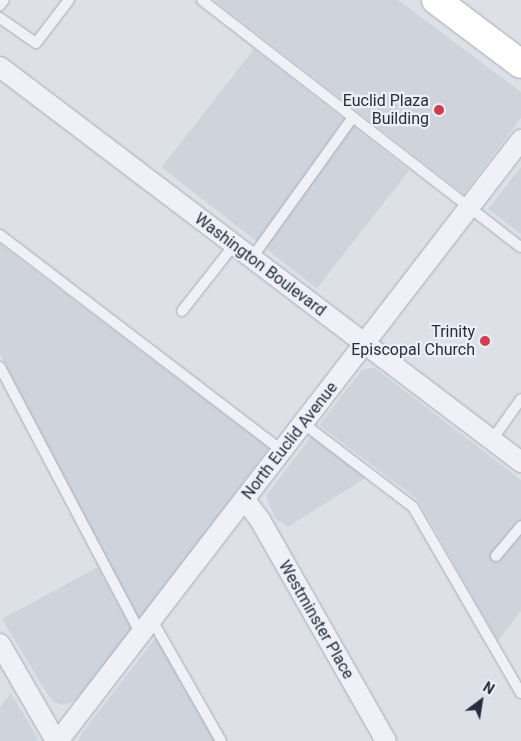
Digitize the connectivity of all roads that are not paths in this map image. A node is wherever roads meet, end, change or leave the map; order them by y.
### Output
1 (4, 0) edge
2 (68, 0) edge
3 (202, 0) edge
4 (436, 0) edge
5 (0, 5) edge
6 (0, 18) edge
7 (521, 64) edge
8 (0, 66) edge
9 (353, 117) junction
10 (521, 140) edge
11 (470, 208) junction
12 (0, 236) edge
13 (234, 245) junction
14 (521, 247) edge
15 (251, 259) junction
16 (182, 311) dead end
17 (366, 344) junction
18 (0, 367) edge
19 (521, 399) edge
20 (304, 424) junction
21 (492, 440) junction
22 (283, 451) junction
23 (521, 462) edge
24 (245, 500) junction
25 (521, 526) edge
26 (496, 556) dead end
27 (146, 627) junction
28 (0, 644) edge
29 (521, 693) edge
30 (57, 741) edge
31 (221, 741) edge
32 (386, 741) edge

1 - 5 lane
2 - 6 lane
3 - 9 lane
4 - 7 main road
8 - 13 street, Washington Boulevard
9 - 11 lane
9 - 15 lane
10 - 11 street, North Euclid Avenue
11 - 14 lane
11 - 17 street, North Euclid Avenue
12 - 22 lane
13 - 15 street, Washington Boulevard
13 - 16 lane
15 - 17 street, Washington Boulevard
17 - 20 street, North Euclid Avenue
17 - 21 street, Washington Boulevard
18 - 27 lane
19 - 21 lane
20 - 22 street, North Euclid Avenue
20 - 29 lane
21 - 23 street, Washington Boulevard
22 - 24 street, North Euclid Avenue
24 - 27 street, North Euclid Avenue
24 - 32 street, Westminster Place
25 - 26 lane
27 - 30 street, North Euclid Avenue
27 - 31 lane
28 - 30 street

